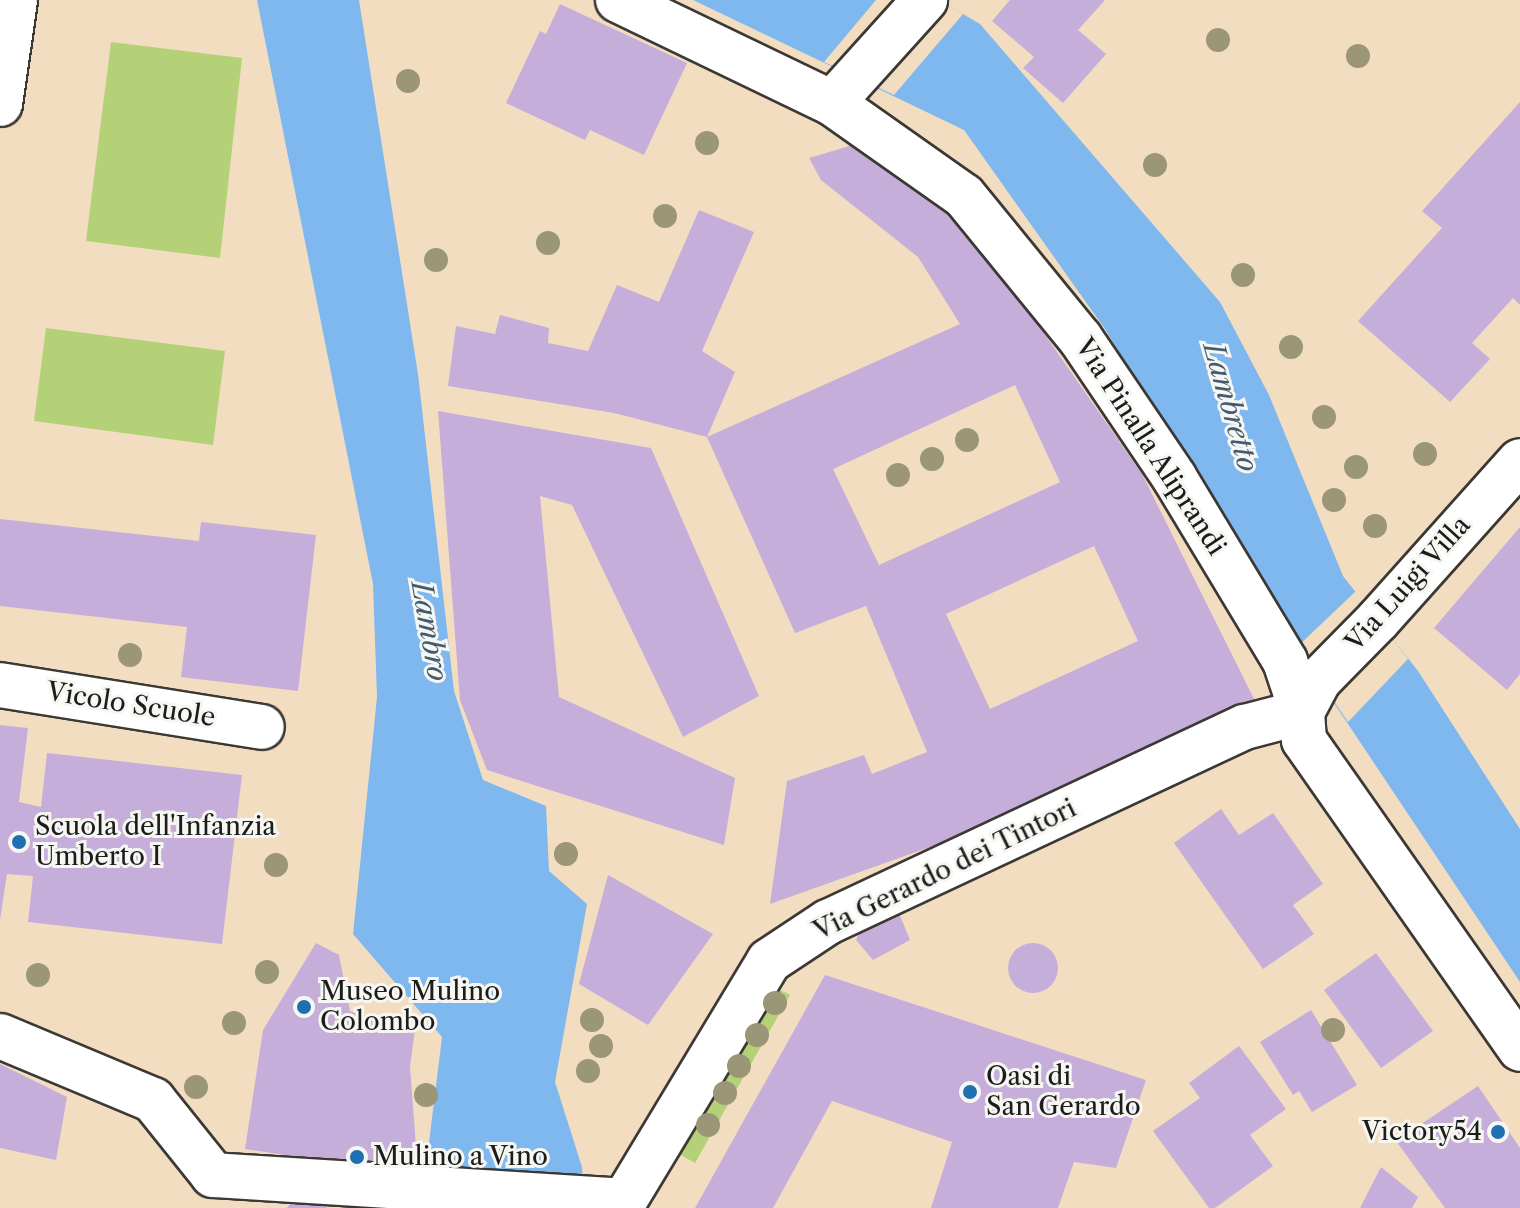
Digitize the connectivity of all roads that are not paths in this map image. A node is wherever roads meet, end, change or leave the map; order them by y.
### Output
1 (15, 0) edge
2 (618, 0) edge
3 (925, 0) edge
4 (840, 94) junction
5 (0, 104) edge
6 (1520, 461) edge
7 (0, 685) edge
8 (1311, 696) junction
9 (262, 727) dead end
10 (0, 1036) edge
11 (1520, 1049) edge
12 (208, 1192) edge
13 (609, 1203) edge

1 - 5 street
2 - 4 street, Via Pinalla Aliprandi
3 - 4 street
4 - 8 street, Via Pinalla Aliprandi
6 - 8 street, Via Luigi Villa
7 - 9 street, Vicolo Scuole
8 - 11 street, Via Pinalla Aliprandi
8 - 13 street, Via Gerardo dei Tintori
10 - 12 street
12 - 13 street

